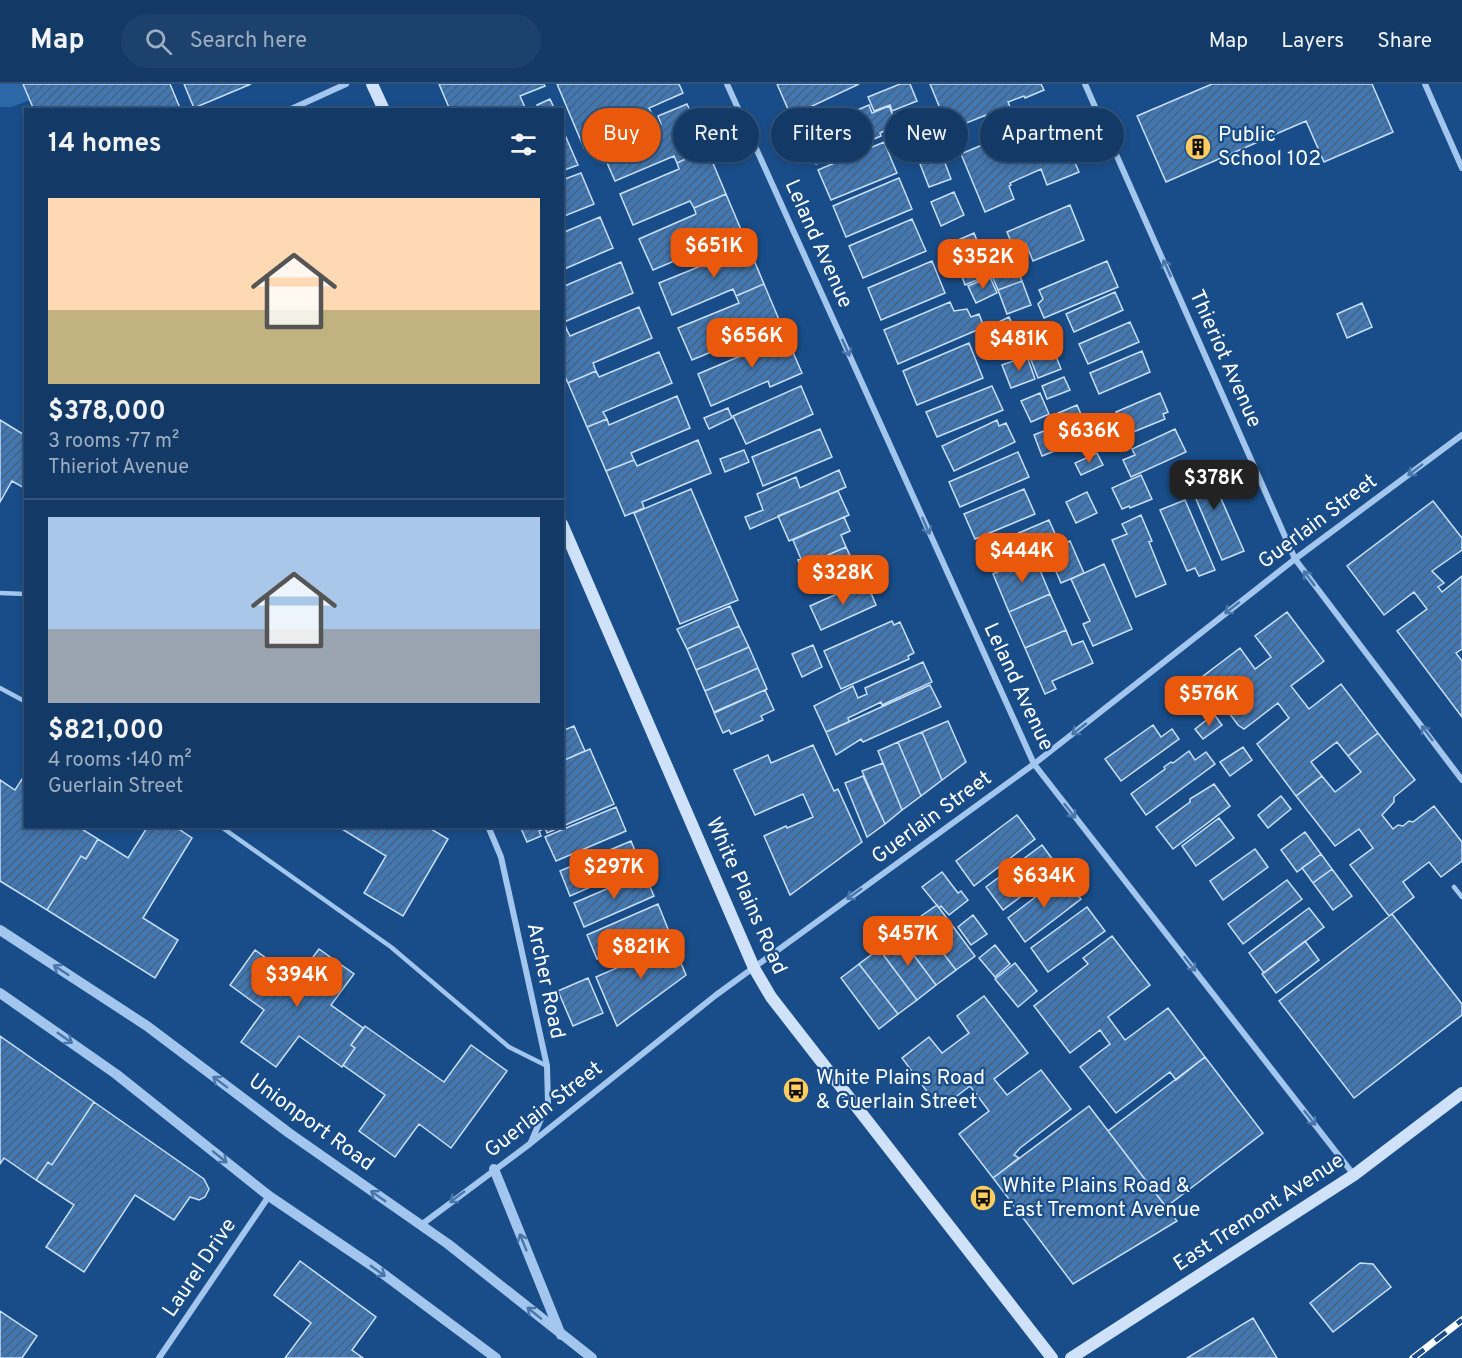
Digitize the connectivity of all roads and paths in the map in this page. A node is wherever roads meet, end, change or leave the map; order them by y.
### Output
1 (346, 84) edge
2 (372, 84) edge
3 (727, 84) edge
4 (1085, 84) edge
5 (1425, 84) edge
6 (293, 108) edge
7 (383, 108) edge
8 (1462, 168) edge
9 (1462, 435) edge
10 (564, 529) edge
11 (1295, 559) junction
12 (0, 593) edge
13 (24, 594) edge
14 (0, 688) edge
15 (24, 701) edge
16 (1034, 764) junction
17 (1462, 780) edge
18 (223, 828) edge
19 (489, 828) edge
20 (1454, 887) dead end
21 (1462, 897) edge
22 (0, 930) edge
23 (754, 968) junction
24 (0, 993) edge
25 (547, 1066) junction
26 (1462, 1093) edge
27 (531, 1143) junction
28 (494, 1169) junction
29 (1354, 1175) junction
30 (269, 1196) junction
31 (420, 1225) junction
32 (561, 1335) junction
33 (159, 1358) edge
34 (496, 1358) edge
35 (592, 1358) edge
36 (1052, 1358) edge
37 (1071, 1358) edge

1 - 6 street
2 - 7 main road
3 -> 16 street, Leland Avenue
11 -> 4 street, Thieriot Avenue
5 - 8 street
9 -> 11 street, Guerlain Street
10 - 23 main road, White Plains Road
11 -> 16 street, Guerlain Street
17 -> 11 street, Thieriot Avenue
12 - 13 lane
14 - 15 lane
16 -> 23 street, Guerlain Street
16 -> 29 street, Leland Avenue
18 - 25 lane
19 - 25 street, Archer Road
20 - 21 lane
31 -> 22 street, Unionport Road
23 - 27 street, Guerlain Street
23 - 36 main road, White Plains Road
24 -> 30 street
25 - 27 street, Archer Road
26 - 29 main road, East Tremont Avenue
27 - 28 street, Guerlain Street
28 -> 31 street, Guerlain Street
32 -> 28 street
29 - 37 main road, East Tremont Avenue
30 - 33 street, Laurel Drive
30 -> 34 street
32 -> 31 street, Unionport Road
32 - 35 street, Unionport Road

